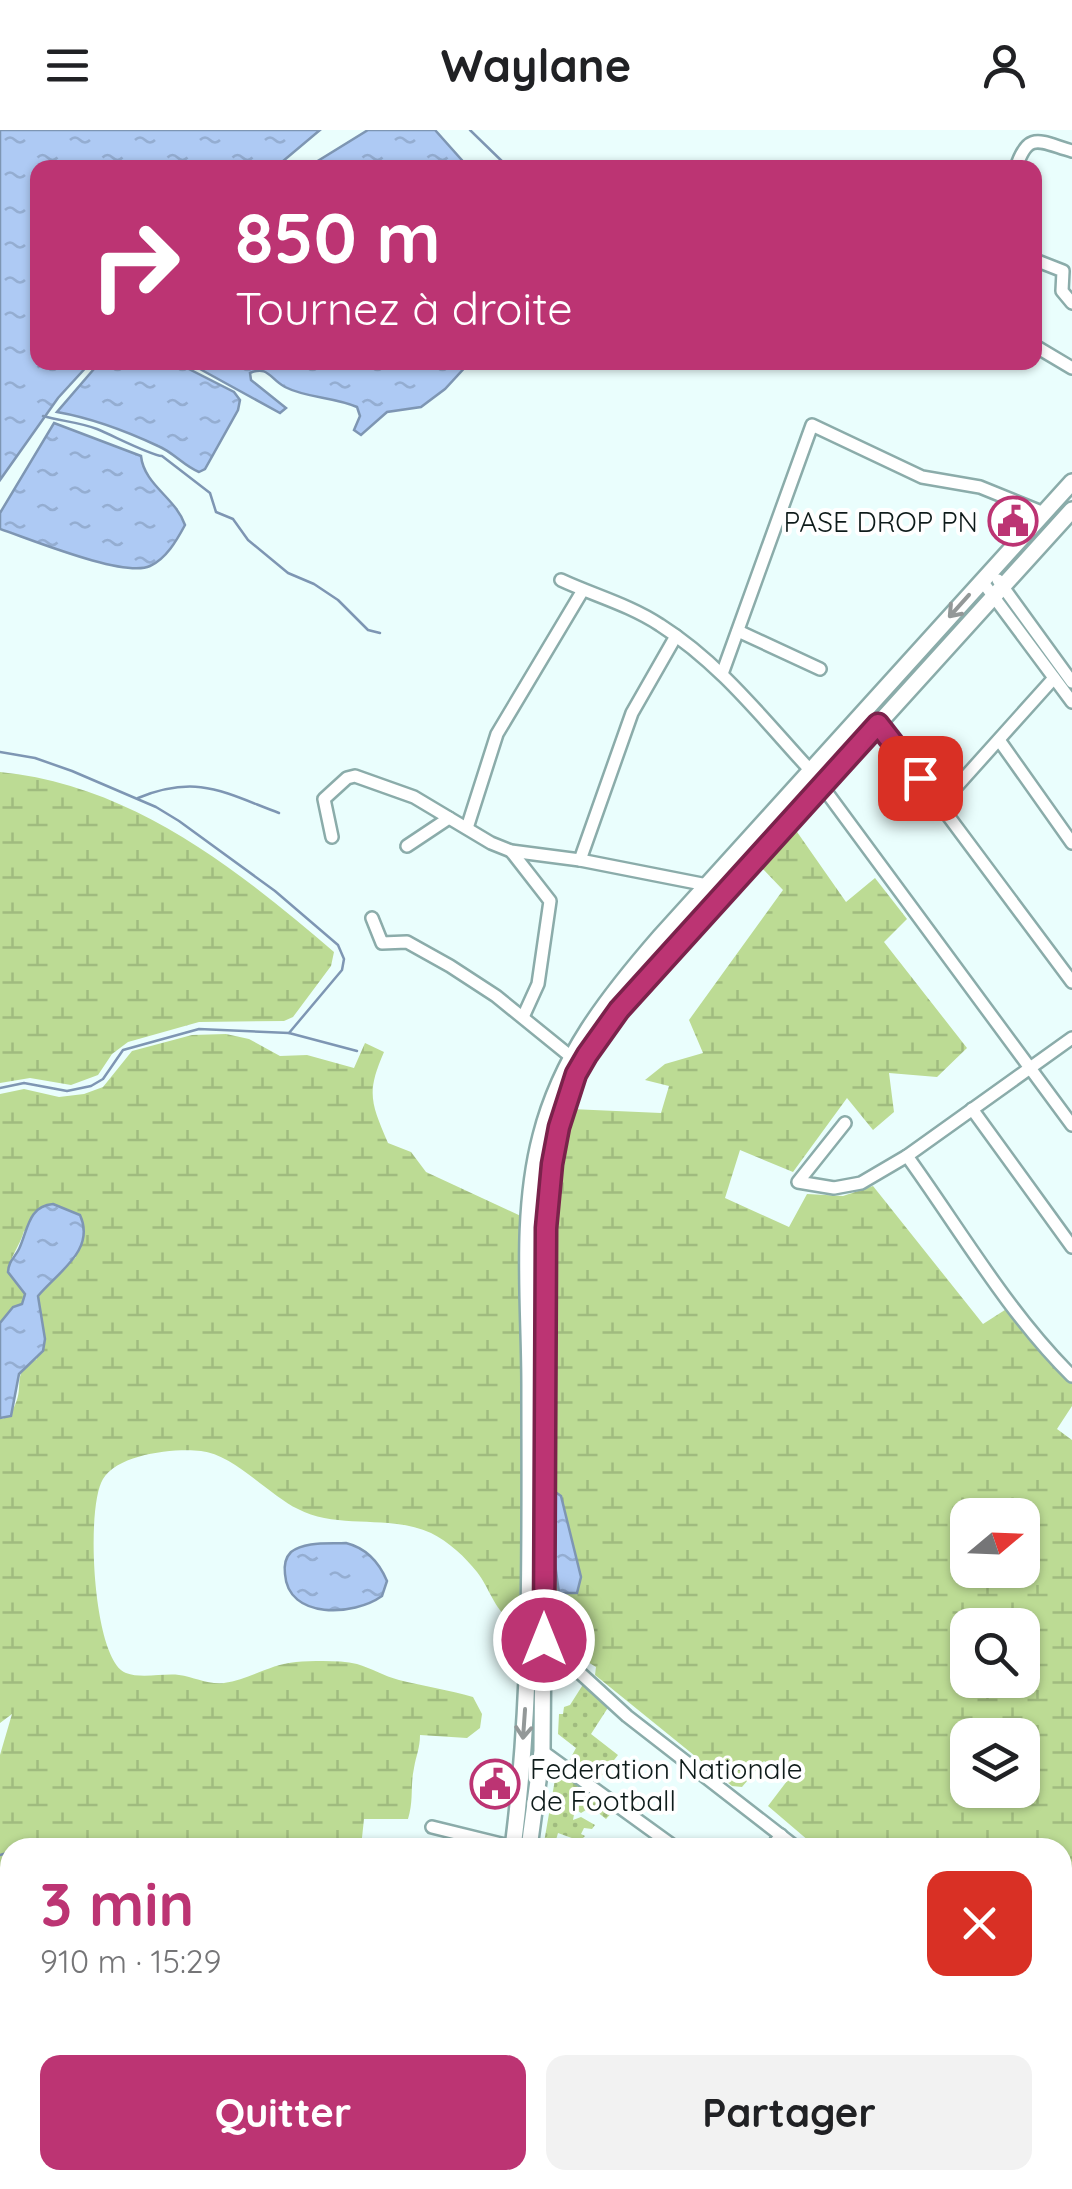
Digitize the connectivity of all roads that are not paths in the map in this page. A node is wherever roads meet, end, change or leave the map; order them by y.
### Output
1 (1072, 151) edge
2 (1018, 160) edge
3 (1042, 263) edge
4 (1072, 303) edge
5 (1042, 350) edge
6 (1072, 368) edge
7 (1072, 482) edge
8 (1072, 510) edge
9 (1044, 513) junction
10 (987, 576) junction
11 (561, 580) dead end
12 (583, 590) junction
13 (998, 592) junction
14 (738, 632) junction
15 (676, 636) junction
16 (820, 669) dead end
17 (1063, 669) edge
18 (722, 674) junction
19 (1072, 682) edge
20 (1072, 702) edge
21 (878, 724) junction
22 (999, 740) junction
23 (811, 771) junction
24 (822, 786) junction
25 (940, 805) junction
26 (449, 818) junction
27 (467, 828) junction
28 (332, 836) dead end
29 (1072, 843) edge
30 (407, 846) dead end
31 (511, 851) junction
32 (580, 860) junction
33 (707, 886) junction
34 (372, 918) dead end
35 (1072, 982) edge
36 (523, 1017) junction
37 (1072, 1038) edge
38 (570, 1056) junction
39 (1028, 1068) junction
40 (972, 1109) junction
41 (845, 1122) dead end
42 (1072, 1125) edge
43 (906, 1156) junction
44 (1072, 1247) edge
45 (1072, 1376) edge
46 (544, 1640) junction
47 (542, 1751) junction
48 (432, 1827) dead end
49 (782, 1835) junction
50 (477, 1838) edge
51 (514, 1838) edge
52 (530, 1838) edge
53 (662, 1838) edge
54 (779, 1838) edge
55 (785, 1838) edge

1 - 2 street
3 - 4 street
5 - 6 street
7 - 9 main road
8 - 13 main road
9 - 10 main road
9 - 14 street
10 - 13 street
10 -> 23 main road
11 - 12 street
12 - 15 street
12 - 27 street
13 - 17 street
13 - 21 main road
14 - 16 street
14 - 18 street
15 - 18 street
15 - 32 street
17 - 19 street
17 - 20 street
17 - 22 street
18 - 23 street
21 - 24 main road
21 - 25 street
22 - 25 street
22 - 29 street
23 - 33 main road
24 - 39 street
24 - 46 main road
25 - 35 street
26 - 27 street
26 - 28 street
26 - 30 street
27 - 31 street
31 - 32 street
31 - 36 street
32 - 33 street
33 - 38 main road
34 - 36 street
36 - 38 street
37 - 39 street
38 -> 51 main road
39 - 40 street
39 - 42 street
40 - 43 street
40 - 44 street
41 - 43 street
43 - 45 street
46 - 47 main road
46 - 49 street
47 - 52 main road
47 - 53 street
48 - 50 street
49 - 54 street
49 - 55 street

